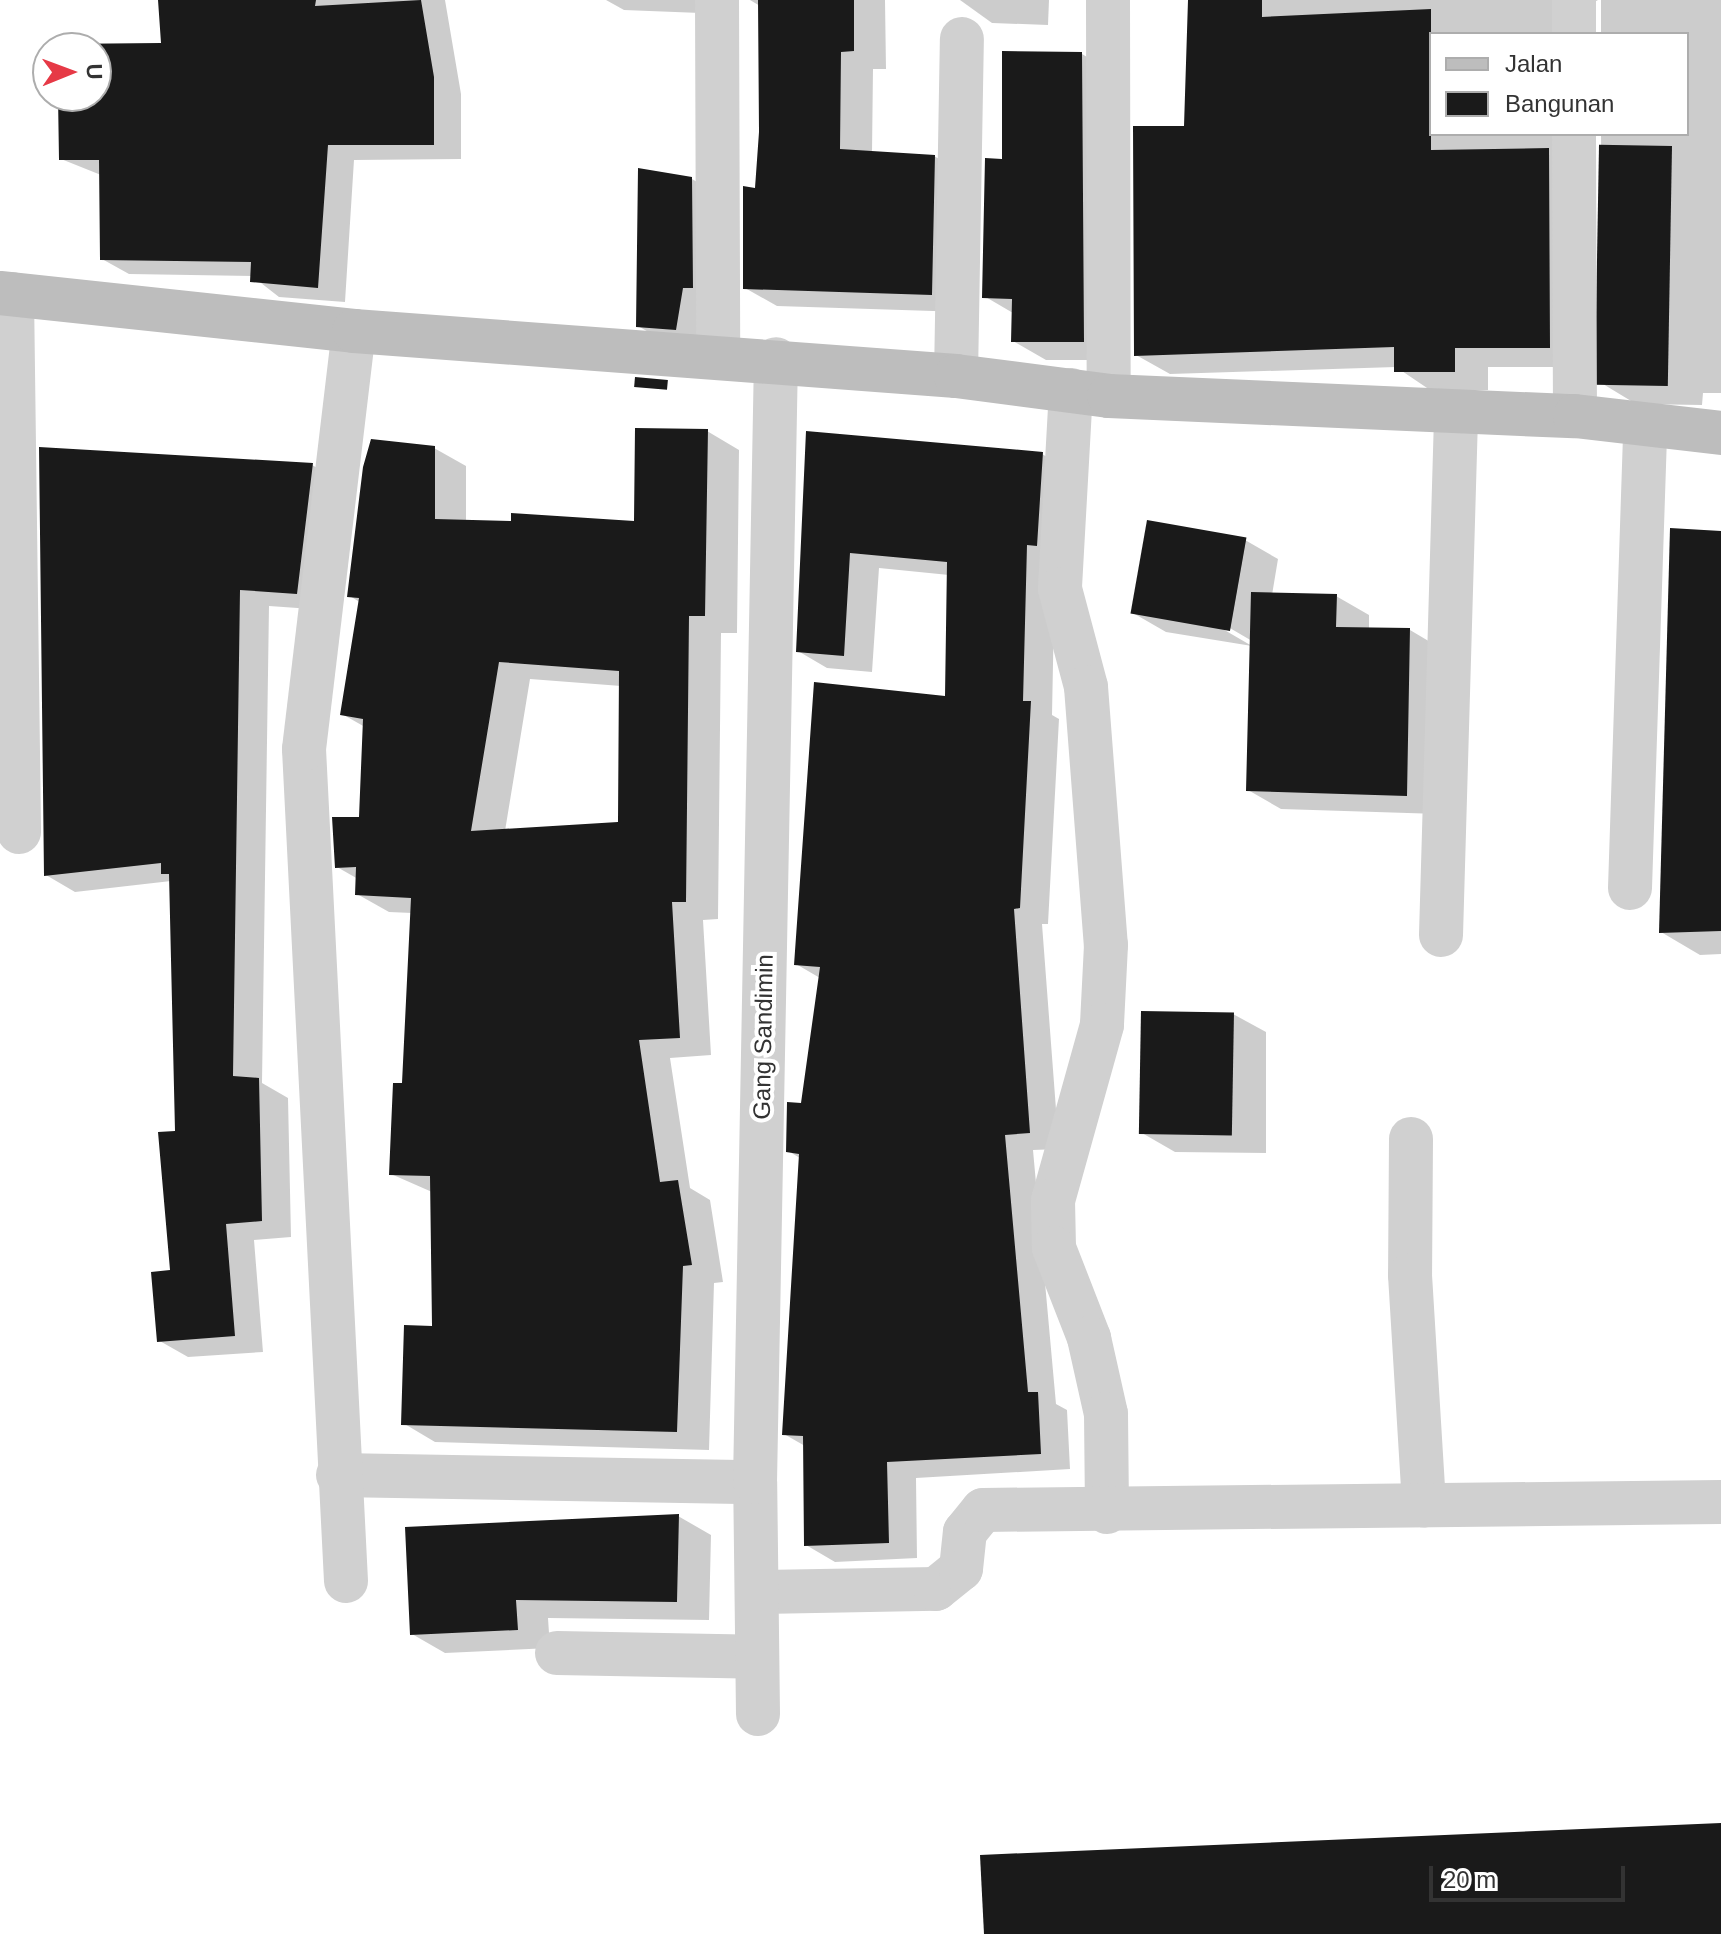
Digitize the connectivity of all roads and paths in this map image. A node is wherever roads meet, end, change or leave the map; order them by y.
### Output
1 (717, 0) edge
2 (1108, 0) edge
3 (1574, 0) edge
4 (1574, 32) edge
5 (962, 39) dead end
6 (1574, 136) edge
7 (6, 294) edge
8 (354, 331) junction
9 (718, 354) junction
10 (776, 359) junction
11 (956, 376) junction
12 (1090, 393) junction
13 (1456, 416) junction
14 (1575, 416) junction
15 (1645, 424) junction
16 (1721, 433) edge
17 (19, 832) dead end
18 (1630, 888) dead end
19 (1441, 935) dead end
20 (1411, 1139) dead end
21 (338, 1475) junction
22 (755, 1482) junction
23 (1721, 1502) edge
24 (1424, 1506) junction
25 (1107, 1512) junction
26 (346, 1581) dead end
27 (757, 1592) junction
28 (557, 1653) dead end
29 (757, 1657) junction
30 (758, 1714) dead end

1 - 9 street
2 - 12 street
3 - 4 street
5 - 11 street
6 - 14 street
7 - 8 main road
7 - 17 street
8 - 9 main road
8 - 21 street
9 - 10 main road
10 - 11 main road
10 - 22 street, Gang Sandimin
11 - 12 main road
12 - 13 main road
12 - 25 street
13 - 14 main road
13 - 19 street
14 - 15 main road
15 - 16 main road
15 - 18 street
20 - 24 street
21 - 22 street
21 - 26 street
22 - 27 street, Gang Sandimin
23 - 24 street
24 - 25 street
25 - 27 street
27 - 29 street, Gang Sandimin
28 - 29 street
29 - 30 street, Gang Sandimin

